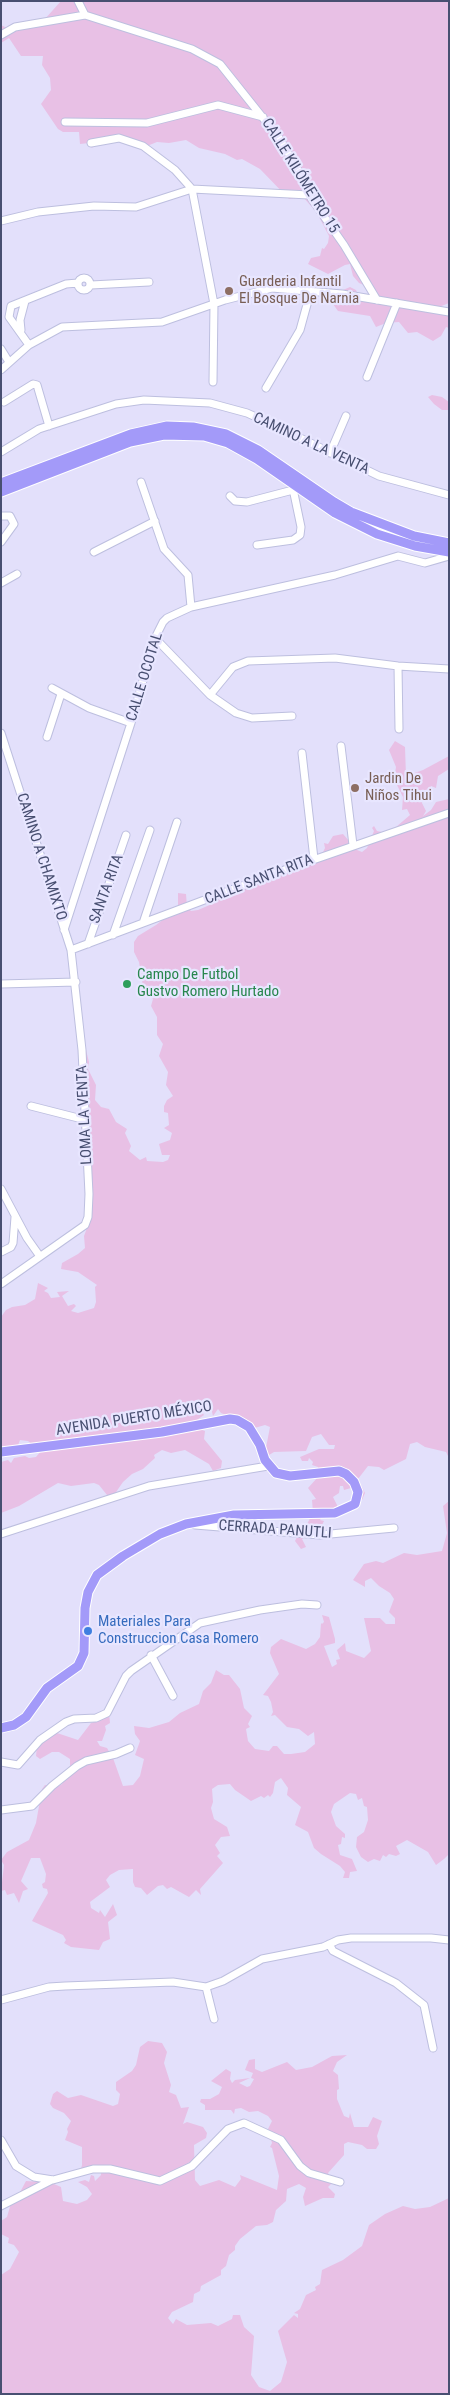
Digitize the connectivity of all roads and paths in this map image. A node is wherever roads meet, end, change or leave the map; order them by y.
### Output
1 (78, 1) edge
2 (85, 15) junction
3 (1, 35) edge
4 (263, 117) junction
5 (65, 122) dead end
6 (91, 143) dead end
7 (192, 189) junction
8 (310, 195) junction
9 (1, 221) edge
10 (149, 282) dead end
11 (311, 290) junction
12 (377, 300) junction
13 (25, 301) junction
14 (397, 303) junction
15 (214, 304) junction
16 (449, 312) edge
17 (21, 330) junction
18 (29, 345) junction
19 (1, 349) edge
20 (9, 362) junction
21 (1, 370) edge
22 (367, 377) dead end
23 (213, 382) dead end
24 (266, 388) dead end
25 (4, 402) dead end
26 (346, 416) dead end
27 (49, 426) junction
28 (1, 452) edge
29 (330, 453) junction
30 (141, 482) dead end
31 (1, 483) edge
32 (293, 487) junction
33 (1, 492) edge
34 (449, 495) edge
35 (230, 496) dead end
36 (1, 516) edge
37 (155, 521) junction
38 (1, 542) edge
39 (449, 543) edge
40 (257, 544) dead end
41 (94, 552) dead end
42 (449, 552) edge
43 (449, 556) edge
44 (17, 574) dead end
45 (1, 583) edge
46 (191, 606) junction
47 (156, 638) junction
48 (398, 666) junction
49 (449, 669) edge
50 (52, 688) dead end
51 (61, 694) junction
52 (210, 695) junction
53 (292, 716) dead end
54 (131, 723) junction
55 (399, 729) dead end
56 (2, 735) edge
57 (47, 737) dead end
58 (341, 746) dead end
59 (4, 750) edge
60 (302, 753) dead end
61 (449, 813) edge
62 (177, 822) dead end
63 (150, 830) dead end
64 (126, 835) dead end
65 (353, 845) junction
66 (314, 859) junction
67 (144, 923) junction
68 (64, 930) junction
69 (113, 935) junction
70 (88, 944) junction
71 (71, 950) junction
72 (76, 982) junction
73 (1, 984) edge
74 (31, 1106) dead end
75 (86, 1120) junction
76 (1, 1189) edge
77 (15, 1216) junction
78 (1, 1252) edge
79 (39, 1255) junction
80 (1, 1284) edge
81 (1, 1452) edge
82 (268, 1466) junction
83 (186, 1524) junction
84 (394, 1528) dead end
85 (1, 1534) edge
86 (317, 1605) dead end
87 (151, 1655) junction
88 (173, 1696) dead end
89 (1, 1728) edge
90 (130, 1748) dead end
91 (1, 1762) edge
92 (1, 1810) edge
93 (449, 1940) edge
94 (329, 1944) junction
95 (206, 1987) junction
96 (1, 2000) edge
97 (214, 2019) dead end
98 (433, 2048) dead end
99 (1, 2140) edge
100 (53, 2180) junction
101 (340, 2182) dead end
102 (1, 2206) edge

1 - 2 street
2 - 3 street
2 - 4 street, CALLE KILÓMETRO 15
4 - 5 street
4 - 8 street, CALLE KILÓMETRO 15
6 - 7 street
7 - 8 street
7 - 9 street
7 - 15 street
8 - 12 street, CALLE KILÓMETRO 15
10 - 13 street
11 - 12 street
11 - 15 street
11 - 24 street
12 - 14 street
13 - 17 street
13 - 17 street
14 - 16 street
14 - 22 street
15 - 18 street
15 - 23 street
17 - 18 street
18 - 20 street
19 - 20 street
20 - 21 street
25 - 27 street
26 - 29 street
27 - 28 street, CAMINO A LA VENTA
27 - 29 street, CAMINO A LA VENTA
29 - 34 street, CAMINO A LA VENTA
30 - 37 street
31 - 39 main road
32 - 33 main road
32 - 35 street
32 - 40 street
32 - 42 main road
36 - 38 street
37 - 41 street
37 - 46 street
43 - 46 street, CALLE OCOTAL
44 - 45 street
46 - 47 street, CALLE OCOTAL
47 - 52 street
47 - 54 street, CALLE OCOTAL
48 - 49 street
48 - 52 street
48 - 55 street
50 - 51 street
51 - 54 street
51 - 57 street
52 - 53 street
54 - 68 street, CALLE OCOTAL
56 - 59 street, CAMINO A CHAMIXTO
58 - 65 street
59 - 68 street, CAMINO A CHAMIXTO
60 - 66 street
61 - 65 street, CALLE SANTA RITA
62 - 67 street
63 - 69 street
64 - 70 street, SANTA RITA
65 - 66 street, CALLE SANTA RITA
66 - 67 street, CALLE SANTA RITA
67 - 69 street, CALLE SANTA RITA
68 - 71 street, CAMINO A CHAMIXTO
69 - 70 street, CALLE SANTA RITA
70 - 71 street, CALLE SANTA RITA
71 - 72 street, LOMA LA VENTA
72 - 73 street
72 - 75 street, LOMA LA VENTA
74 - 75 street
75 - 79 street, LOMA LA VENTA
76 - 77 street
77 - 78 street
77 - 79 street
79 - 80 street
81 - 82 main road, AVENIDA PUERTO MÉXICO
82 - 83 main road
82 - 85 street
83 - 84 street, CERRADA PANUTLI
83 - 89 main road
86 - 87 street
87 - 88 street
87 - 91 street
90 - 92 street
93 - 94 street
94 - 95 street
94 - 98 street
95 - 96 street
95 - 97 street
99 - 100 street
100 - 101 street
100 - 102 street

